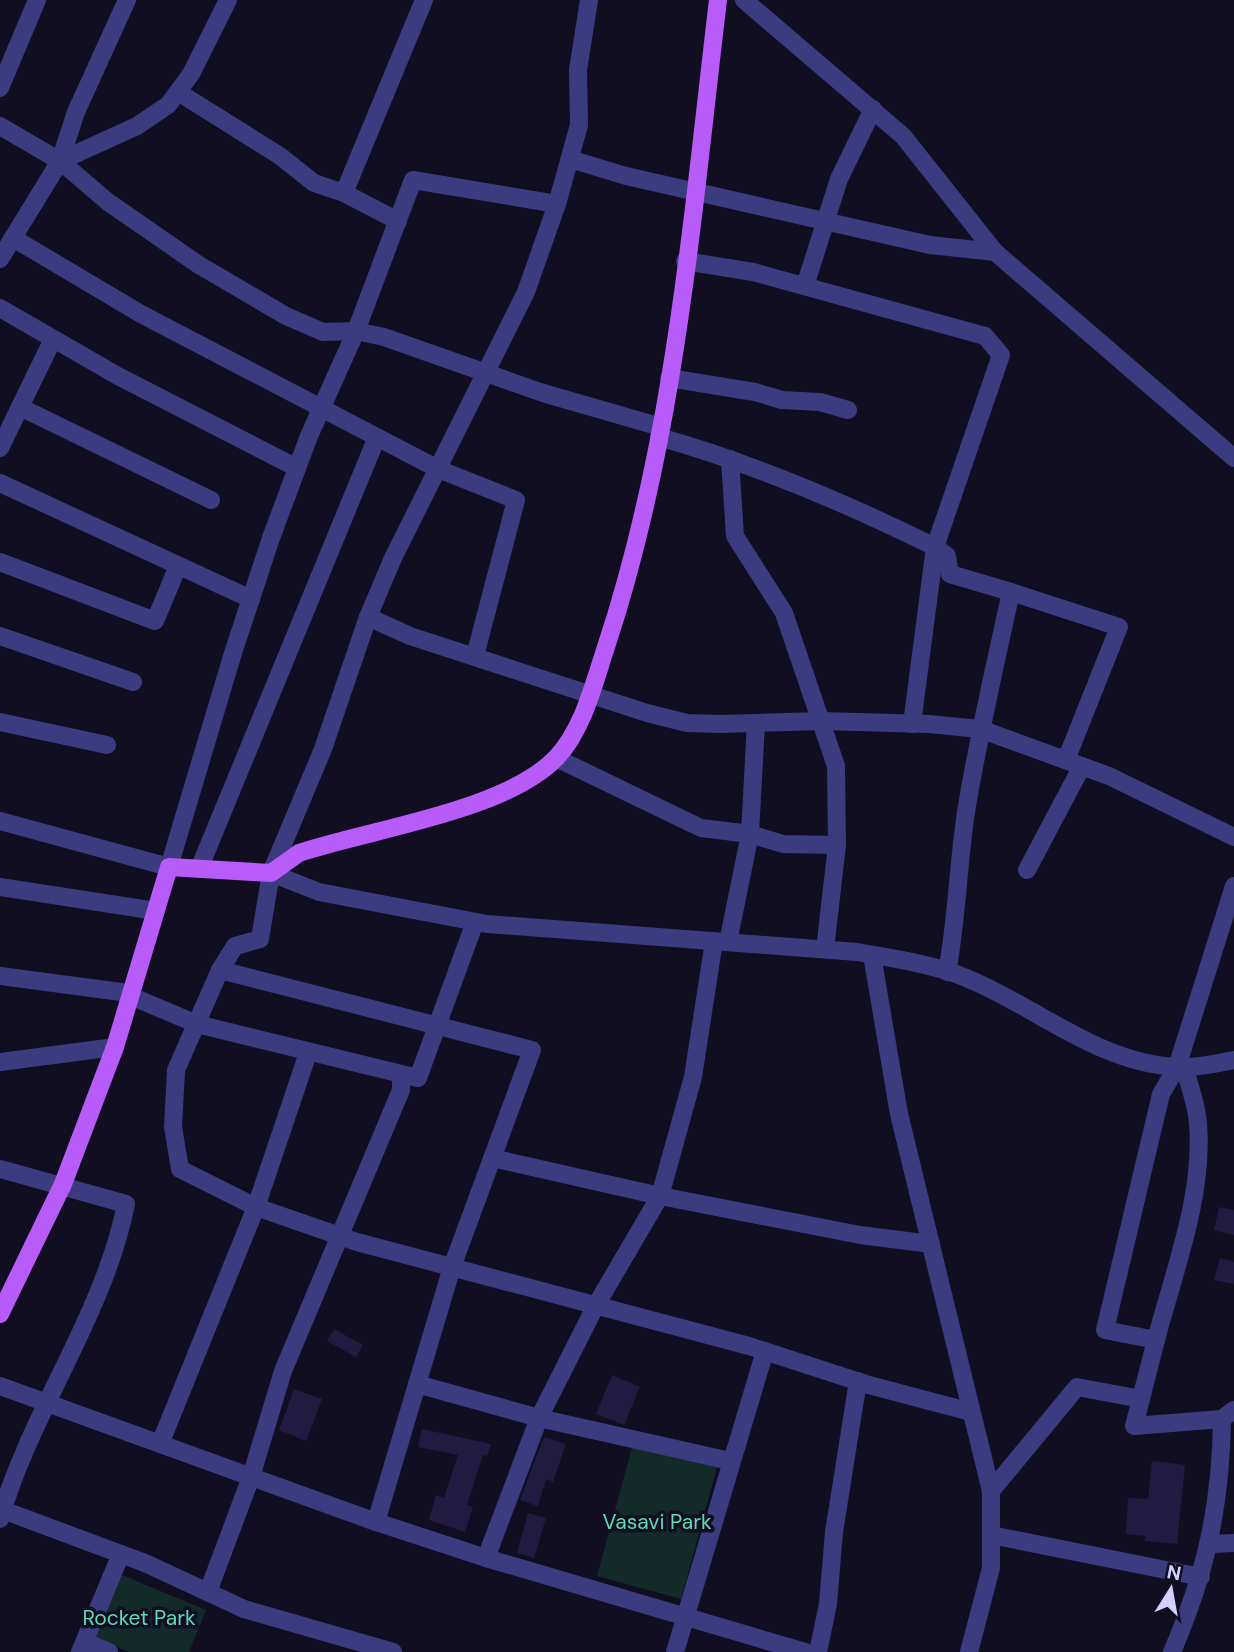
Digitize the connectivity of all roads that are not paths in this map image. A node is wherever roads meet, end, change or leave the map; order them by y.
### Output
1 (37, 0) edge
2 (127, 0) edge
3 (228, 0) edge
4 (424, 0) edge
5 (589, 0) edge
6 (718, 0) edge
7 (744, 0) edge
8 (0, 88) edge
9 (178, 92) junction
10 (873, 109) junction
11 (0, 126) edge
12 (570, 159) junction
13 (60, 161) junction
14 (694, 190) junction
15 (344, 193) junction
16 (557, 204) junction
17 (397, 221) junction
18 (826, 221) junction
19 (13, 238) junction
20 (995, 252) junction
21 (0, 259) edge
22 (685, 261) junction
23 (805, 286) junction
24 (0, 308) edge
25 (356, 331) junction
26 (53, 339) junction
27 (485, 372) junction
28 (669, 378) junction
29 (20, 407) junction
30 (322, 408) junction
31 (849, 410) dead end
32 (660, 432) junction
33 (377, 437) junction
34 (0, 448) edge
35 (1234, 458) edge
36 (730, 459) junction
37 (298, 468) junction
38 (438, 469) junction
39 (0, 483) edge
40 (211, 500) dead end
41 (935, 547) junction
42 (0, 562) edge
43 (178, 566) junction
44 (1011, 592) junction
45 (251, 599) junction
46 (368, 617) junction
47 (0, 636) edge
48 (475, 656) junction
49 (133, 682) dead end
50 (591, 693) junction
51 (822, 721) junction
52 (0, 722) edge
53 (756, 723) junction
54 (912, 724) junction
55 (980, 729) junction
56 (107, 744) dead end
57 (556, 758) junction
58 (1074, 763) junction
59 (0, 821) edge
60 (750, 834) junction
61 (1234, 837) edge
62 (837, 845) junction
63 (169, 867) junction
64 (199, 869) junction
65 (1027, 870) dead end
66 (271, 873) junction
67 (1234, 886) edge
68 (0, 887) edge
69 (156, 911) junction
70 (475, 922) junction
71 (721, 942) junction
72 (825, 949) junction
73 (872, 955) junction
74 (220, 970) junction
75 (947, 972) junction
76 (0, 976) edge
77 (130, 995) junction
78 (197, 1024) junction
79 (438, 1024) junction
80 (115, 1046) junction
81 (308, 1053) junction
82 (1234, 1060) edge
83 (2, 1066) edge
84 (1181, 1067) junction
85 (401, 1075) junction
86 (492, 1157) junction
87 (0, 1169) edge
88 (63, 1184) junction
89 (660, 1196) junction
90 (256, 1207) junction
91 (341, 1236) junction
92 (931, 1244) junction
93 (452, 1267) junction
94 (595, 1307) junction
95 (0, 1314) edge
96 (1156, 1340) junction
97 (765, 1351) junction
98 (858, 1381) junction
99 (417, 1384) junction
100 (0, 1385) edge
101 (1141, 1399) junction
102 (47, 1405) junction
103 (971, 1412) junction
104 (1228, 1415) edge
105 (539, 1418) junction
106 (160, 1444) junction
107 (730, 1461) junction
108 (251, 1477) junction
109 (991, 1492) junction
110 (1, 1513) edge
111 (376, 1522) junction
112 (991, 1535) junction
113 (1234, 1543) edge
114 (1211, 1544) junction
115 (121, 1554) junction
116 (486, 1558) junction
117 (1201, 1577) junction
118 (208, 1592) junction
119 (687, 1616) junction
120 (340, 1645) edge
121 (83, 1647) edge
122 (1178, 1650) edge
123 (109, 1652) edge
124 (393, 1652) edge
125 (675, 1652) edge
126 (805, 1652) edge
127 (818, 1652) edge
128 (971, 1652) edge

1 - 8 street
2 - 13 street
3 - 9 street
4 - 15 street
5 - 12 street
6 - 14 main road
7 - 10 street
9 - 13 street
9 - 15 street
10 - 18 street
10 - 20 street
11 - 13 street
12 - 14 street
12 - 16 street
13 - 19 street
13 - 25 street
14 - 18 street
14 - 22 main road
15 - 17 street
16 - 17 street
16 - 27 street
17 - 25 street
18 - 20 street
18 - 23 street
19 - 21 street
19 - 30 street
20 - 35 street
22 - 23 street
22 - 28 main road
23 - 41 street
24 - 26 street
25 - 27 street
25 - 30 street
26 - 29 street
26 - 37 street
27 - 32 street
27 - 38 street
28 - 31 street
28 - 32 main road
29 - 34 street
29 - 40 street
30 - 33 street
30 - 37 street
32 - 36 street
32 - 50 main road
33 - 38 street
33 - 64 street
36 - 41 street
36 - 51 street
37 - 45 street
38 - 46 street
38 - 48 street
39 - 43 street
41 - 44 street
41 - 54 street
42 - 43 street
43 - 45 street
44 - 55 street
44 - 58 street
45 - 63 street
46 - 48 street
46 - 66 street
47 - 49 street
48 - 50 street
50 - 53 street
50 - 57 main road
51 - 53 street
51 - 54 street
51 - 62 street
52 - 56 street
53 - 60 street
54 - 55 street
55 - 58 street
55 - 75 street
57 - 60 street
57 - 66 main road
58 - 61 street
58 - 65 street
59 - 63 street
60 - 62 street
60 - 71 street
62 - 72 street
63 - 64 main road
63 - 69 main road
64 - 66 main road
66 - 70 street
66 - 74 street
67 - 84 street
68 - 69 street
69 - 77 main road
70 - 71 street
70 - 79 street
71 - 72 street
71 - 89 street
72 - 73 street
73 - 75 street
73 - 92 street
74 - 78 street
74 - 79 street
75 - 84 street
76 - 77 street
77 - 78 street
77 - 80 main road
78 - 81 street
78 - 90 street
79 - 85 street
79 - 86 street
80 - 83 street
80 - 88 main road
81 - 85 street
81 - 90 street
82 - 84 street
84 - 96 street
84 - 96 street
85 - 91 street
86 - 89 street
86 - 93 street
87 - 88 street
88 - 95 main road
88 - 102 street
89 - 92 street
89 - 94 street
90 - 91 street
90 - 106 street
91 - 93 street
91 - 108 street
92 - 103 street
93 - 94 street
93 - 99 street
94 - 97 street
94 - 105 street
96 - 101 street
97 - 98 street
97 - 107 street
98 - 103 street
98 - 127 street
99 - 105 street
99 - 111 street
100 - 102 street
101 - 104 street
101 - 109 street
102 - 106 street
102 - 110 street
103 - 109 street
104 - 114 street
105 - 107 street
105 - 116 street
106 - 108 street
107 - 119 street
108 - 111 street
108 - 118 street
109 - 112 street
110 - 115 street
111 - 116 street
112 - 117 street
112 - 128 street
113 - 114 street
114 - 117 street
115 - 118 street
115 - 121 street
116 - 119 street
117 - 122 street
118 - 120 street
119 - 125 street
119 - 126 street
120 - 124 street
121 - 123 street

